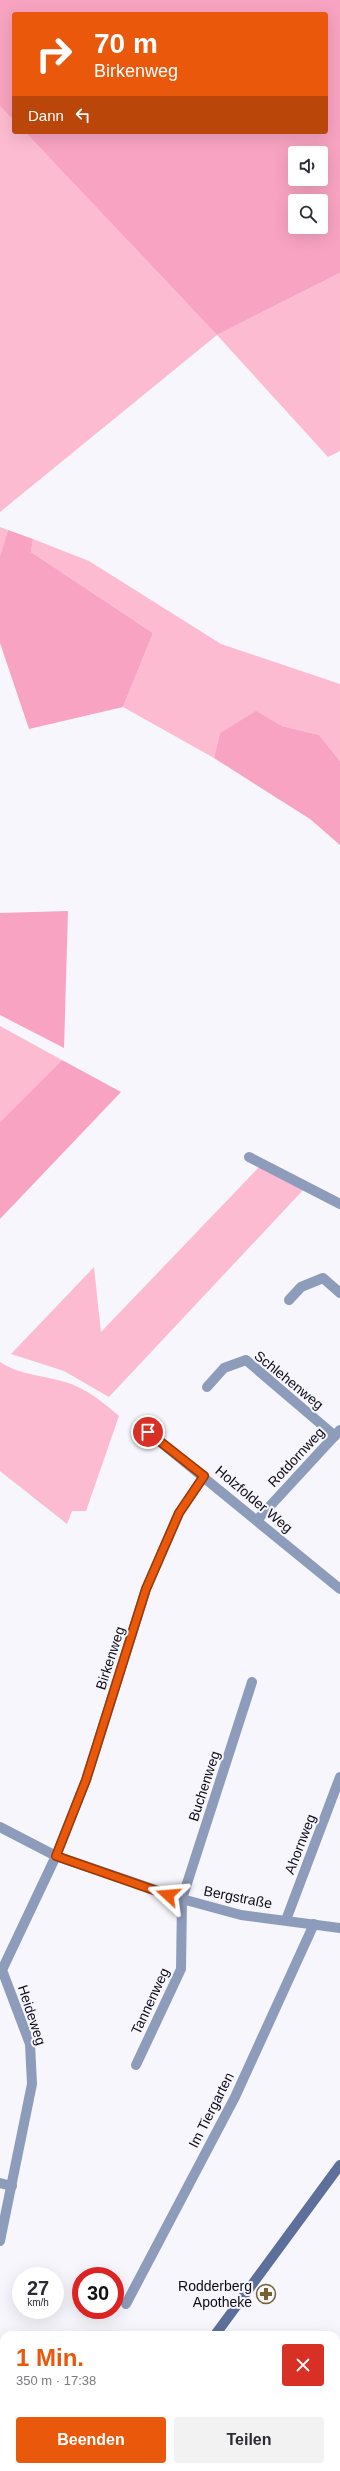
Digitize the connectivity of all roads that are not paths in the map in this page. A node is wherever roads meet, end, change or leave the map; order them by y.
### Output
1 (249, 1157) dead end
2 (340, 1204) edge
3 (340, 1293) edge
4 (289, 1300) dead end
5 (207, 1388) dead end
6 (148, 1432) dead end
7 (337, 1433) edge
8 (204, 1476) junction
9 (257, 1520) junction
10 (340, 1589) edge
11 (252, 1682) dead end
12 (340, 1777) edge
13 (0, 1827) edge
14 (56, 1856) junction
15 (182, 1900) junction
16 (286, 1920) junction
17 (314, 1924) junction
18 (340, 1928) edge
19 (1, 1970) edge
20 (136, 2065) dead end
21 (340, 2165) edge
22 (0, 2183) edge
23 (12, 2186) junction
24 (0, 2241) edge
25 (126, 2304) dead end
26 (218, 2331) edge

1 - 2 street
3 - 4 street
5 - 7 street, Schlehenweg
6 - 8 street, Holzfolder Weg
7 - 9 street, Rotdornweg
8 - 9 street, Holzfolder Weg
8 - 14 street, Birkenweg
9 - 10 street, Holzfolder Weg
11 - 15 street, Buchenweg
12 - 16 street, Ahornweg
13 - 14 street, Bergstraße
14 - 15 street, Bergstraße
14 - 19 street, Heideweg
15 - 16 street, Bergstraße
15 - 20 street, Tannenweg
16 - 17 street, Bergstraße
17 - 18 street, Bergstraße
17 - 25 street, Im Tiergarten
19 - 23 street, Heideweg
21 - 26 main road
22 - 23 street
23 - 24 street, Heideweg

